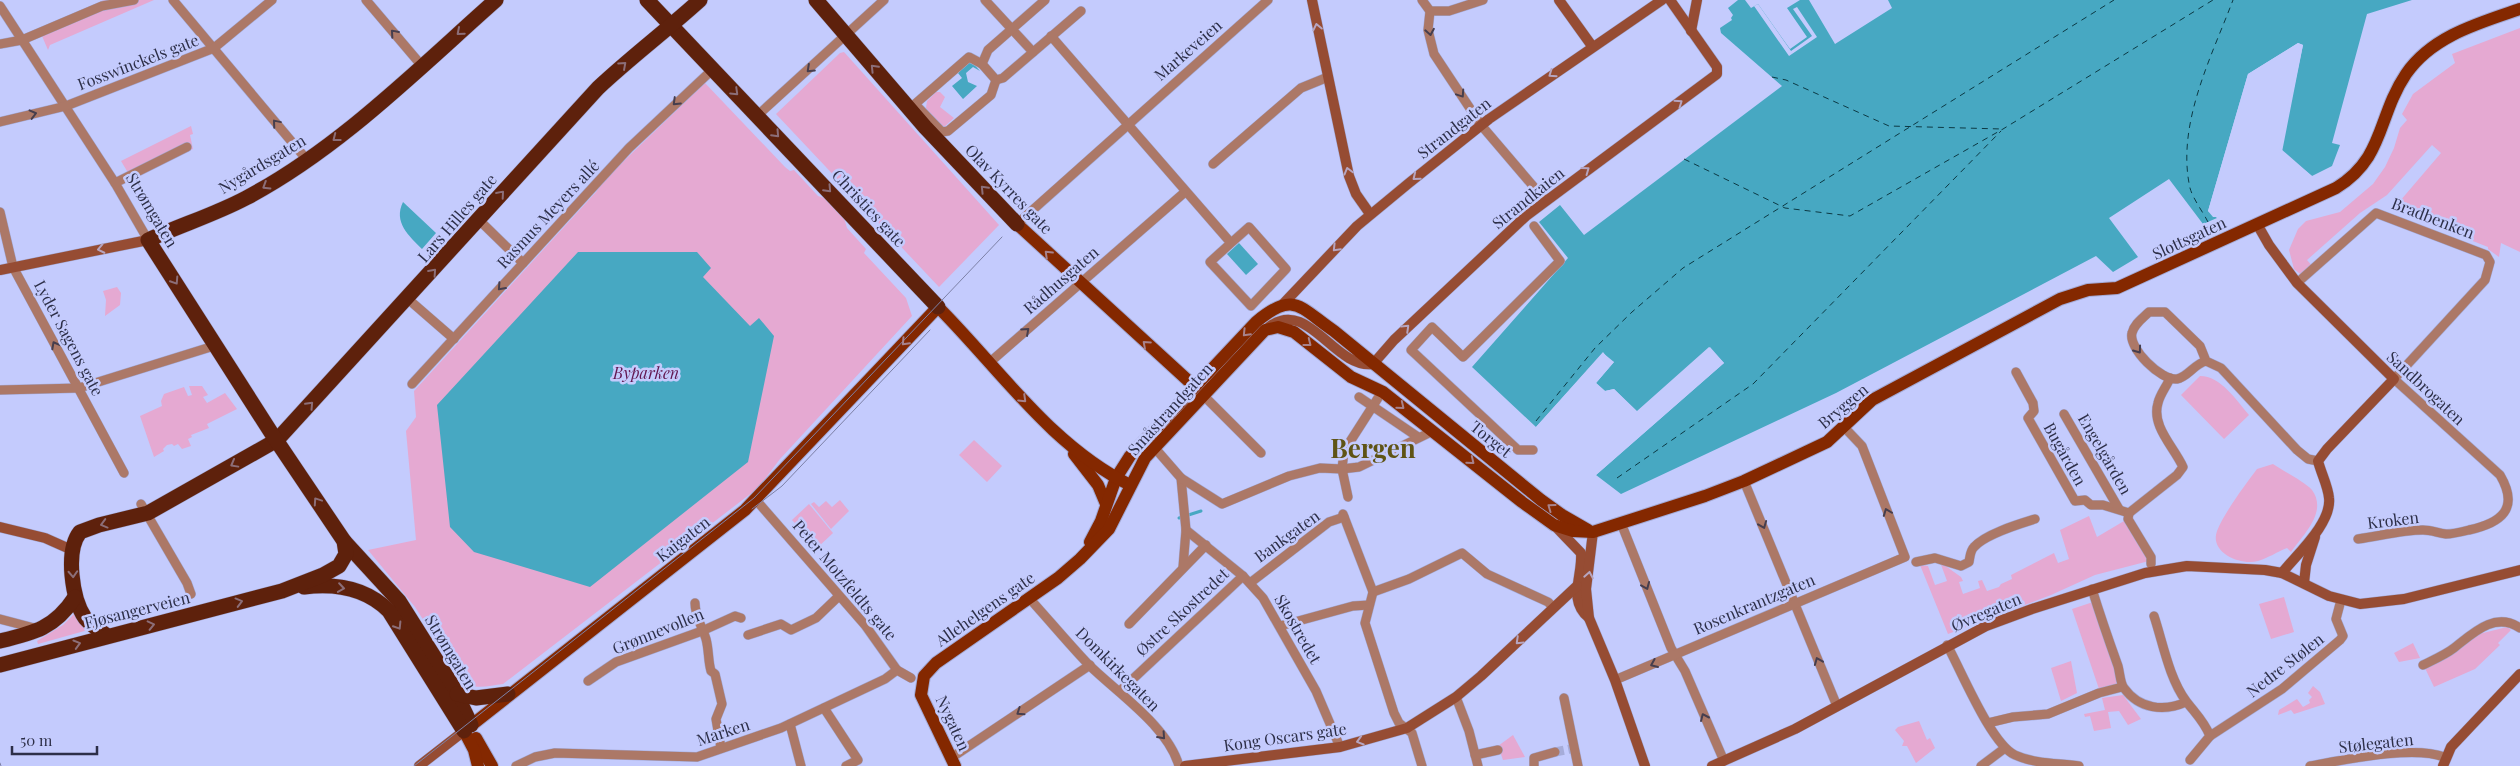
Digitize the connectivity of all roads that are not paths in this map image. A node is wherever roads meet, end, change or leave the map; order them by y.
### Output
1 (134, 0) edge
2 (173, 0) edge
3 (272, 0) edge
4 (366, 0) edge
5 (496, 0) edge
6 (647, 0) edge
7 (700, 0) edge
8 (816, 0) edge
9 (884, 0) edge
10 (985, 0) edge
11 (1045, 0) edge
12 (1312, 0) edge
13 (1422, 0) edge
14 (1483, 0) edge
15 (1559, 0) edge
16 (1662, 0) edge
17 (1670, 0) edge
18 (1697, 0) edge
19 (1266, 1) edge
20 (0, 6) edge
21 (2520, 9) edge
22 (1081, 10) dead end
23 (1430, 11) junction
24 (671, 27) junction
25 (1011, 30) junction
26 (1691, 31) junction
27 (844, 35) junction
28 (1051, 36) junction
29 (22, 40) junction
30 (0, 44) edge
31 (1592, 46) junction
32 (214, 48) junction
33 (1033, 52) junction
34 (982, 64) junction
35 (422, 66) junction
36 (712, 70) junction
37 (1328, 77) junction
38 (996, 80) junction
39 (909, 102) junction
40 (66, 106) junction
41 (758, 115) junction
42 (0, 122) edge
43 (1127, 124) junction
44 (1481, 125) junction
45 (948, 131) junction
46 (187, 147) dead end
47 (950, 153) junction
48 (308, 160) junction
49 (1213, 164) dead end
50 (115, 183) junction
51 (1185, 192) junction
52 (1545, 200) junction
53 (0, 212) edge
54 (1370, 214) junction
55 (479, 220) junction
56 (1017, 224) junction
57 (2257, 224) junction
58 (1534, 226) dead end
59 (148, 240) junction
60 (1231, 243) junction
61 (523, 263) junction
62 (13, 267) junction
63 (0, 270) edge
64 (2134, 281) joint
65 (2297, 283) junction
66 (1076, 285) junction
67 (408, 299) junction
68 (1284, 303) junction
69 (938, 307) junction
70 (1265, 330) junction
71 (454, 338) junction
72 (217, 346) junction
73 (2206, 361) junction
74 (989, 363) junction
75 (1373, 364) junction
76 (2016, 372) dead end
77 (2170, 378) junction
78 (2394, 379) junction
79 (412, 384) dead end
80 (79, 388) junction
81 (0, 390) edge
82 (1198, 391) junction
83 (1359, 397) dead end
84 (1376, 401) junction
85 (2064, 414) dead end
86 (1844, 426) junction
87 (1433, 431) junction
88 (275, 437) junction
89 (1418, 437) junction
90 (1065, 440) junction
91 (1136, 447) junction
92 (1154, 447) junction
93 (1533, 450) dead end
94 (1261, 453) dead end
95 (2318, 461) junction
96 (1342, 469) junction
97 (124, 473) dead end
98 (1116, 478) junction
99 (1181, 478) junction
100 (1744, 481) junction
101 (1130, 484) junction
102 (1348, 497) dead end
103 (756, 500) junction
104 (1106, 504) junction
105 (144, 508) junction
106 (2119, 509) junction
107 (2129, 513) junction
108 (2035, 519) dead end
109 (1621, 523) junction
110 (1554, 525) junction
111 (0, 527) edge
112 (1186, 530) junction
113 (2431, 530) joint
114 (1593, 532) junction
115 (2317, 532) junction
116 (2358, 539) dead end
117 (344, 541) junction
118 (1206, 545) junction
119 (72, 550) junction
120 (1080, 559) junction
121 (1916, 562) dead end
122 (2151, 564) dead end
123 (1183, 566) dead end
124 (2520, 570) edge
125 (2282, 573) junction
126 (1246, 579) junction
127 (2299, 581) junction
128 (1577, 586) junction
129 (2092, 589) junction
130 (282, 591) junction
131 (1373, 592) junction
132 (364, 593) joint
133 (191, 594) dead end
134 (839, 596) junction
135 (75, 597) junction
136 (1029, 598) junction
137 (2341, 600) junction
138 (1794, 602) junction
139 (695, 604) dead end
140 (1369, 606) junction
141 (1553, 607) junction
142 (2154, 616) dead end
143 (741, 618) dead end
144 (1589, 618) junction
145 (0, 619) edge
146 (1129, 624) dead end
147 (1280, 626) junction
148 (2520, 628) edge
149 (41, 630) junction
150 (702, 631) junction
151 (106, 635) junction
152 (748, 635) dead end
153 (0, 641) edge
154 (1947, 645) junction
155 (1675, 655) junction
156 (0, 665) edge
157 (1090, 665) junction
158 (2423, 665) dead end
159 (897, 670) junction
160 (2520, 674) edge
161 (911, 678) dead end
162 (1615, 680) junction
163 (588, 681) dead end
164 (2122, 687) junction
165 (1120, 691) junction
166 (457, 694) junction
167 (508, 694) junction
168 (921, 695) joint
169 (1456, 697) junction
170 (1564, 698) dead end
171 (2186, 702) junction
172 (1837, 706) junction
173 (824, 708) junction
174 (1988, 723) junction
175 (790, 724) junction
176 (467, 728) junction
177 (1407, 728) junction
178 (2210, 736) junction
179 (1340, 746) junction
180 (2003, 746) junction
181 (721, 748) junction
182 (1498, 750) dead end
183 (1555, 752) tunnel mouth
184 (1475, 755) junction
185 (2190, 760) dead end
186 (1724, 761) junction
187 (953, 762) edge
188 (2443, 762) edge
189 (419, 766) edge
190 (478, 766) edge
191 (492, 766) edge
192 (516, 766) edge
193 (801, 766) edge
194 (846, 766) edge
195 (1179, 766) edge
196 (1185, 766) edge
197 (1422, 766) edge
198 (1478, 766) edge
199 (1534, 766) edge
200 (1578, 766) edge
201 (1645, 766) edge
202 (1712, 766) edge
203 (1981, 766) edge
204 (2079, 766) edge
205 (2310, 766) edge

1 - 29 street
2 - 32 street
3 - 32 street, Fosswinckels gate
35 -> 4 street
5 -> 35 highway, Nygårdsgaten
6 - 24 highway, Christies gate
7 - 24 highway, Lars Hilles gate
8 - 27 highway, Olav Kyrres gate
9 - 27 street
10 - 25 street
11 - 25 street
37 -> 12 main road
13 - 23 street
14 - 23 street
15 - 31 main road
16 - 31 main road, Strandgaten
17 - 26 main road
18 - 26 main road
19 - 43 street, Markeveien
20 - 29 street, Strømgaten
21 - 57 main road
22 - 28 street
23 -> 44 street
24 - 36 highway, Christies gate
55 -> 24 highway, Lars Hilles gate
25 - 33 street
25 - 34 street
52 -> 26 main road, Strandkaien
39 -> 27 highway, Olav Kyrres gate
27 -> 41 street
28 - 33 street
28 - 43 street
29 - 30 street
29 - 40 street, Strømgaten
31 -> 44 main road, Strandgaten
32 - 40 street, Fosswinckels gate
48 -> 32 street
33 - 38 street
34 - 38 street
34 - 39 street
35 -> 48 highway, Nygårdsgaten
36 -> 41 highway, Christies gate
36 -> 61 street, Rasmus Meyers allé
37 - 49 street
54 -> 37 main road
38 - 45 street
39 - 45 street
39 - 47 highway, Olav Kyrres gate
42 -> 40 street, Fosswinckels gate
40 - 50 street, Strømgaten
41 -> 69 highway, Christies gate
43 - 51 street
43 - 56 street, Markeveien
44 - 52 street
44 -> 54 main road, Strandgaten
45 - 47 street
46 - 50 street
56 -> 47 highway, Olav Kyrres gate
48 -> 59 highway, Nygårdsgaten
50 - 59 street, Strømgaten
51 - 60 street
51 - 66 street, Rådhusgaten
75 -> 52 main road, Strandkaien
53 - 62 street, Lyder Sagens gate
54 -> 68 main road, Strandgaten
55 - 61 street
67 -> 55 highway, Lars Hilles gate
66 -> 56 main road, Olav Kyrres gate
57 - 64 main road, Slottsgaten
57 - 65 main road, Sandbrogaten
58 - 93 street, Torget
59 -> 62 main road, Nygårdsgaten
59 -> 72 highway, Strømgaten
60 - 60 street
61 -> 71 street, Rasmus Meyers allé
62 - 63 main road, Nygårdsgaten
80 -> 62 street, Lyder Sagens gate
64 - 86 main road, Bryggen
65 - 78 main road, Sandbrogaten
65 - 78 street, Bradbenken
74 -> 66 street, Rådhusgaten
82 -> 66 main road, Olav Kyrres gate
67 - 71 street
88 -> 67 highway, Lars Hilles gate
68 - 75 main road, Torget
68 -> 82 main road, Småstrandgaten
69 - 74 main road, Christies gate
69 -> 103 main road, Kaigaten
70 - 75 main road
70 - 82 main road, Småstrandgaten
70 -> 87 main road, Torget
71 - 79 street, Rasmus Meyers allé
72 - 80 street
72 - 88 highway, Strømgaten
73 - 77 street
73 -> 77 street
73 - 95 street
74 -> 90 main road, Christies gate
114 -> 75 main road, Torget
76 - 106 street, Bugården
77 - 107 street
78 - 95 main road
78 - 113 street, Sandbrogaten
80 - 81 street
80 - 97 street, Lyder Sagens gate
82 - 91 main road, Småstrandgaten
82 - 92 main road, Småstrandgaten
82 - 94 street, Olav Kyrres gate
83 - 84 street
84 - 89 street
84 - 96 street
85 - 106 street, Engelgården
86 - 100 main road, Bryggen
138 -> 86 street, Rosenkrantzgaten
87 - 89 street
87 -> 110 main road, Torget
88 -> 105 highway, Lars Hilles gate
117 -> 88 highway, Strømgaten
89 - 96 street
90 - 98 main road, Christies gate
90 - 104 main road, Christies gate
91 - 98 main road, Småstrandgaten
91 - 101 main road, Småstrandgaten
92 - 99 street
92 - 101 main road, Småstrandgaten
95 - 115 main road
96 - 99 street
96 - 102 street
98 - 101 main road, Christies gate
98 - 104 main road, Allehelgens gate
99 - 112 street
100 - 109 main road, Bryggen
100 -> 138 street
101 - 120 main road, Allehelgens gate
103 - 134 street, Peter Motzfeldts gate
103 - 167 main road, Kaigaten
104 - 120 main road, Allehelgens gate
105 -> 119 highway, Lars Hilles gate
105 - 133 street
106 - 107 street, Bugården
107 - 122 street
108 - 121 street
109 - 114 main road, Torget
109 -> 155 street
110 - 114 main road, Torget
110 - 128 main road
111 - 119 main road
112 - 118 street, Skostredet
112 - 123 street
113 - 116 street, Kroken
144 -> 114 main road
115 - 125 main road
115 - 127 main road
117 - 130 highway, Fjøsangerveien
117 - 166 highway, Strømgaten
118 - 126 street, Skostredet
118 - 146 street
119 -> 135 highway
120 - 136 main road, Allehelgens gate
124 - 137 main road, Øvregaten
125 - 127 main road, Øvregaten
125 - 129 main road, Øvregaten
126 - 131 street, Bankgaten
126 - 147 street, Skostredet
126 - 165 street, Østre Skostredet
127 - 137 main road, Øvregaten
128 - 141 main road, Kong Oscars gate
128 - 144 main road
129 - 154 main road, Øvregaten
129 - 164 street
130 -> 132 highway, Fjøsangerveien
151 -> 130 highway, Fjøsangerveien
131 - 140 street
131 - 141 street
132 -> 176 highway, Strømgaten
134 - 152 street
134 - 159 street, Peter Motzfeldts gate
135 - 149 highway, Fjøsangerveien
135 - 151 highway
136 - 157 street, Domkirkegaten
136 - 168 main road, Allehelgens gate
137 - 178 street, Nedre Stølen
138 - 155 street, Rosenkrantzgaten
172 -> 138 street
139 - 150 street
140 - 147 street
140 - 177 street
141 -> 169 main road, Kong Oscars gate
142 - 171 street
143 - 150 street, Grønnevollen
144 - 162 main road
145 - 149 street
147 - 179 street, Skostredet
148 - 158 street
149 - 153 highway, Fjøsangerveien
150 - 163 street, Grønnevollen
150 - 181 street
156 -> 151 highway, Fjøsangerveien
154 - 172 main road, Øvregaten
154 - 174 street
155 -> 162 street, Rosenkrantzgaten
186 -> 155 street
157 - 165 street, Domkirkegaten
157 -> 187 street
159 - 161 street, Peter Motzfeldts gate
159 - 173 street, Marken
160 - 188 main road
162 - 201 main road
164 - 171 street
164 - 174 street
165 -> 195 street, Domkirkegaten
166 - 167 highway
166 - 176 highway, Strømgaten
167 - 176 main road, Kaigaten
168 - 187 main road, Nygaten
169 - 177 main road, Kong Oscars gate
169 - 184 street
170 - 200 street
171 - 178 street
172 - 186 main road, Øvregaten
173 - 175 street, Marken
173 - 194 street
174 - 180 street
175 - 181 street, Marken
175 - 193 street
176 - 189 main road, Kaigaten
176 - 190 main road, Strømgaten
176 - 191 main road, Strømgaten
177 -> 179 main road, Kong Oscars gate
177 - 197 street
178 - 185 street
179 - 196 main road, Kong Oscars gate
180 - 203 street
180 - 204 street
181 - 192 street, Marken
182 - 184 street
183 - 199 street
184 - 198 street
186 - 202 main road, Øvregaten
188 - 205 street, Stølegaten

